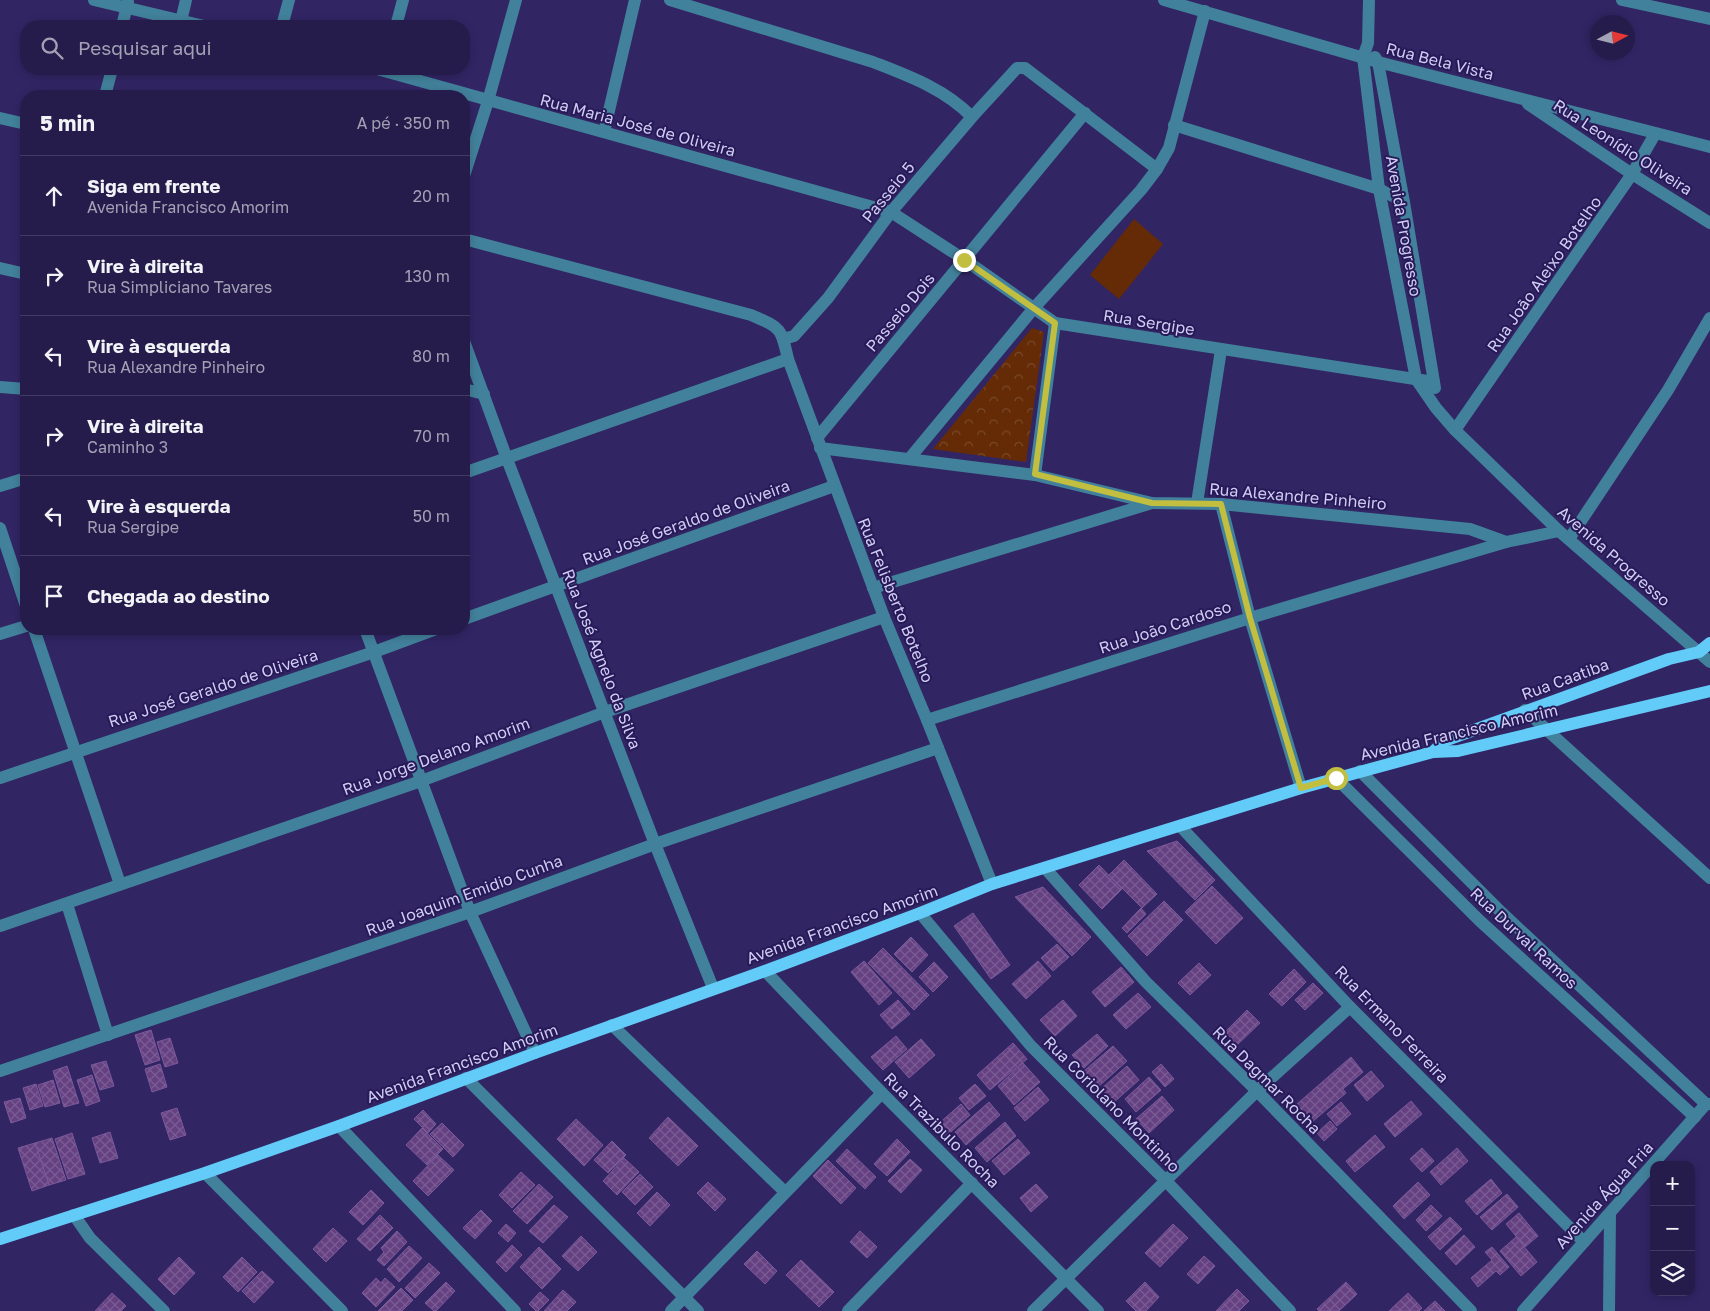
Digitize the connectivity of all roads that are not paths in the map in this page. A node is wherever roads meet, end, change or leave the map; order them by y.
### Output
1 (94, 0) edge
2 (186, 0) edge
3 (289, 0) edge
4 (403, 0) edge
5 (516, 0) edge
6 (635, 0) edge
7 (670, 0) edge
8 (1164, 0) edge
9 (1369, 0) edge
10 (1622, 0) edge
11 (127, 4) edge
12 (1205, 11) junction
13 (1710, 19) edge
14 (123, 20) edge
15 (178, 20) edge
16 (181, 20) edge
17 (284, 20) edge
18 (398, 20) edge
19 (1368, 44) junction
20 (1363, 58) junction
21 (1378, 62) junction
22 (110, 75) edge
23 (402, 75) edge
24 (107, 90) edge
25 (452, 90) edge
26 (470, 96) edge
27 (1519, 98) junction
28 (488, 101) junction
29 (1085, 113) junction
30 (972, 117) junction
31 (0, 118) edge
32 (20, 123) edge
33 (1174, 125) junction
34 (604, 132) junction
35 (1655, 134) junction
36 (1710, 147) edge
37 (470, 157) edge
38 (1157, 169) junction
39 (1632, 174) junction
40 (1379, 190) junction
41 (1404, 202) junction
42 (891, 212) junction
43 (1710, 223) edge
44 (470, 241) edge
45 (964, 260) junction
46 (0, 268) edge
47 (20, 273) edge
48 (1034, 308) junction
49 (1710, 318) edge
50 (1055, 323) junction
51 (783, 339) junction
52 (1221, 350) junction
53 (470, 357) edge
54 (788, 359) junction
55 (1416, 379) junction
56 (1434, 382) junction
57 (0, 387) edge
58 (20, 389) edge
59 (470, 390) edge
60 (484, 394) junction
61 (1436, 408) junction
62 (1455, 430) junction
63 (818, 443) junction
64 (507, 459) junction
65 (909, 459) junction
66 (470, 471) edge
67 (1035, 474) junction
68 (20, 480) edge
69 (0, 486) edge
70 (834, 486) junction
71 (1152, 503) junction
72 (1197, 503) junction
73 (1221, 504) junction
74 (0, 528) edge
75 (1564, 535) junction
76 (1506, 542) junction
77 (556, 585) junction
78 (20, 588) edge
79 (872, 588) junction
80 (470, 617) edge
81 (884, 617) junction
82 (1250, 618) junction
83 (20, 628) edge
84 (0, 634) edge
85 (36, 635) edge
86 (367, 635) edge
87 (420, 635) edge
88 (1710, 643) edge
89 (374, 652) junction
90 (1699, 652) junction
91 (1710, 662) edge
92 (1710, 691) edge
93 (1525, 710) junction
94 (605, 712) junction
95 (927, 720) junction
96 (1546, 730) junction
97 (938, 748) junction
98 (75, 752) junction
99 (1433, 752) junction
100 (1360, 772) junction
101 (0, 778) edge
102 (1336, 778) junction
103 (421, 781) junction
104 (1301, 788) junction
105 (1180, 826) junction
106 (655, 844) junction
107 (1045, 868) junction
108 (1710, 878) edge
109 (120, 884) junction
110 (992, 884) junction
111 (67, 904) junction
112 (470, 912) junction
113 (920, 913) junction
114 (0, 926) edge
115 (766, 971) junction
116 (713, 988) junction
117 (1350, 1007) junction
118 (612, 1025) junction
119 (108, 1035) junction
120 (535, 1053) junction
121 (0, 1071) edge
122 (466, 1078) junction
123 (1257, 1091) junction
124 (882, 1093) junction
125 (1708, 1104) edge
126 (1695, 1117) junction
127 (339, 1126) junction
128 (205, 1173) junction
129 (1166, 1180) junction
130 (972, 1183) junction
131 (785, 1192) junction
132 (1610, 1214) junction
133 (74, 1215) junction
134 (0, 1239) edge
135 (1584, 1242) junction
136 (1066, 1279) junction
137 (684, 1298) junction
138 (164, 1311) edge
139 (342, 1311) edge
140 (515, 1311) edge
141 (671, 1311) edge
142 (698, 1311) edge
143 (848, 1311) edge
144 (1033, 1311) edge
145 (1098, 1311) edge
146 (1290, 1311) edge
147 (1470, 1311) edge
148 (1523, 1311) edge
149 (1609, 1311) edge

1 - 11 street
2 - 16 street
3 - 17 street
4 - 18 street
5 - 28 street
6 - 34 street
7 - 30 street
8 - 12 street, Rua Bela Vista
9 - 19 street, Avenida Progresso
10 - 13 street
11 - 14 street
11 - 15 street
12 - 20 street, Rua Bela Vista
12 - 33 street
19 - 20 street, Avenida Progresso
19 - 21 street, Avenida Progresso
20 - 21 street, Rua Bela Vista
20 - 40 street, Avenida Progresso
21 - 27 street, Rua Bela Vista
21 - 41 street, Avenida Progresso
22 - 24 street
23 - 25 street, Rua Maria José de Oliveira
26 - 28 street, Rua Maria José de Oliveira
27 - 35 street, Rua Bela Vista
27 - 39 street, Rua Leonídio Oliveira
28 - 34 street, Rua Maria José de Oliveira
28 - 37 street
29 - 30 street, Passeio 5
29 - 38 street
29 - 45 street, Passeio Dois
30 - 42 street, Passeio 5
31 - 32 street
33 - 38 street
33 - 40 street
34 - 42 street, Rua Maria José de Oliveira
35 - 36 street, Rua Bela Vista
35 - 39 street, Rua João Aleixo Botelho
38 - 48 street
39 - 43 street, Rua Leonídio Oliveira
39 - 62 street, Rua João Aleixo Botelho
40 - 41 street
40 - 55 street, Avenida Progresso
41 - 56 street, Avenida Progresso
42 - 45 street, Rua Sergipe
42 - 51 street, Passeio 5
44 - 51 street, Rua Felisberto Botelho
45 - 48 street, Rua Sergipe
45 - 63 street, Passeio Dois
46 - 47 street
48 - 50 street, Rua Sergipe
48 - 65 street
49 - 75 street
50 - 52 street, Rua Sergipe
50 - 67 street
51 - 54 street, Rua Felisberto Botelho
52 - 55 street, Rua Sergipe
52 - 72 street
53 - 60 street, Rua José Agnelo da Silva
54 - 63 street, Rua Felisberto Botelho
54 - 64 street
55 - 56 street, Rua Sergipe
55 - 61 street, Avenida Progresso
56 - 61 street, Avenida Progresso
57 - 58 street
59 - 60 street
60 - 64 street, Rua José Agnelo da Silva
61 - 62 street, Avenida Progresso
62 - 75 street, Avenida Progresso
63 - 65 street, Rua Alexandre Pinheiro
63 - 70 street, Rua Felisberto Botelho
64 - 66 street
64 - 77 street, Rua José Agnelo da Silva
65 - 67 street, Rua Alexandre Pinheiro
67 - 71 street, Rua Alexandre Pinheiro
68 - 69 street
70 - 77 street, Rua José Geraldo de Oliveira
70 - 79 street, Rua Felisberto Botelho
71 - 72 street, Rua Alexandre Pinheiro
71 - 79 street
72 - 73 street, Rua Alexandre Pinheiro
73 - 76 street, Rua Alexandre Pinheiro
73 - 82 street
74 - 78 street
75 - 76 street, Rua João Cardoso
75 - 90 street, Avenida Progresso
76 - 82 street, Rua João Cardoso
77 - 80 street, Rua José Geraldo de Oliveira
77 - 94 street, Rua José Agnelo da Silva
79 - 81 street, Rua Felisberto Botelho
81 - 94 street, Rua Jorge Delano Amorim
81 - 95 street, Rua Felisberto Botelho
82 - 95 street, Rua João Cardoso
82 - 104 street
83 - 84 street
85 - 98 street
86 - 89 street
87 - 89 street, Rua José Geraldo de Oliveira
88 - 90 main road, Rua Caatiba
89 - 98 street, Rua José Geraldo de Oliveira
89 - 103 street
90 - 91 street, Avenida Progresso
90 - 93 main road, Rua Caatiba
92 - 96 main road, Avenida Francisco Amorim
93 - 96 street
93 - 99 main road, Rua Caatiba
94 - 103 street, Rua Jorge Delano Amorim
94 - 106 street, Rua José Agnelo da Silva
95 - 97 street, Rua Felisberto Botelho
96 - 99 main road, Avenida Francisco Amorim
96 - 108 street
97 - 106 street, Rua Joaquim Emidio Cunha
97 - 110 street, Rua Felisberto Botelho
98 - 101 street, Rua José Geraldo de Oliveira
98 - 109 street
99 - 100 main road, Avenida Francisco Amorim
100 - 102 main road, Avenida Francisco Amorim
100 - 125 street, Rua Durval Ramos
102 - 104 main road, Avenida Francisco Amorim
102 - 126 street, Rua Durval Ramos
103 - 109 street, Rua Jorge Delano Amorim
103 - 112 street
104 - 105 main road, Avenida Francisco Amorim
105 - 107 main road, Avenida Francisco Amorim
105 - 117 street, Rua Ermano Ferreira
106 - 112 street, Rua Joaquim Emidio Cunha
106 - 116 street, Rua José Agnelo da Silva
107 - 110 main road, Avenida Francisco Amorim
107 - 123 street, Rua Dagmar Rocha
109 - 111 street, Rua Jorge Delano Amorim
110 - 113 main road, Avenida Francisco Amorim
111 - 114 street, Rua Jorge Delano Amorim
111 - 119 street
112 - 119 street, Rua Joaquim Emidio Cunha
112 - 120 street
113 - 115 main road, Avenida Francisco Amorim
113 - 129 street, Rua Coriolano Montinho
115 - 116 main road, Avenida Francisco Amorim
115 - 124 street, Rua Trazibulo Rocha
116 - 118 main road, Avenida Francisco Amorim
117 - 123 street
117 - 135 street, Rua Ermano Ferreira
118 - 120 main road, Avenida Francisco Amorim
118 - 131 street
119 - 121 street, Rua Joaquim Emidio Cunha
120 - 122 main road, Avenida Francisco Amorim
122 - 127 main road, Avenida Francisco Amorim
122 - 137 street
123 - 129 street
123 - 147 street, Rua Dagmar Rocha
124 - 130 street, Rua Trazibulo Rocha
124 - 131 street
125 - 126 street, Avenida Água Fria
126 - 132 street, Avenida Água Fria
127 - 128 main road, Avenida Francisco Amorim
127 - 140 street
128 - 133 main road, Avenida Francisco Amorim
128 - 139 street
129 - 136 street
129 - 146 street, Rua Coriolano Montinho
130 - 136 street, Rua Trazibulo Rocha
130 - 143 street
131 - 137 street
132 - 135 street, Avenida Água Fria
132 - 149 street
133 - 134 main road, Avenida Francisco Amorim
133 - 138 street
135 - 148 street, Avenida Água Fria
136 - 144 street
136 - 145 street, Rua Trazibulo Rocha
137 - 141 street
137 - 142 street

